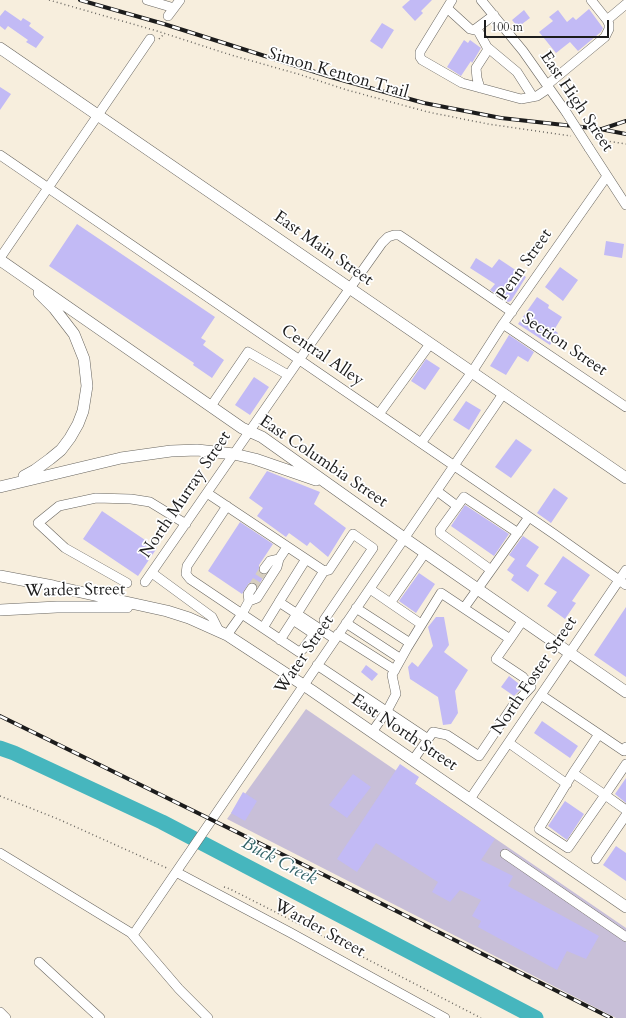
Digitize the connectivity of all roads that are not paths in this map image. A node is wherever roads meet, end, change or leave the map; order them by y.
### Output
1 (147, 0) edge
2 (180, 0) edge
3 (591, 0) edge
4 (487, 2) edge
5 (449, 4) edge
6 (626, 4) edge
7 (174, 8) junction
8 (168, 16) dead end
9 (494, 16) junction
10 (607, 20) junction
11 (477, 29) junction
12 (150, 39) dead end
13 (487, 47) junction
14 (0, 48) edge
15 (548, 87) junction
16 (480, 88) junction
17 (534, 97) junction
18 (97, 115) junction
19 (0, 155) edge
20 (607, 176) junction
21 (48, 187) junction
22 (626, 205) edge
23 (403, 238) joint
24 (0, 259) edge
25 (20, 274) junction
26 (350, 288) junction
27 (510, 310) junction
28 (503, 324) junction
29 (430, 344) junction
30 (299, 360) junction
31 (472, 372) junction
32 (288, 376) junction
33 (503, 394) junction
34 (211, 406) junction
35 (626, 407) edge
36 (379, 414) junction
37 (249, 431) junction
38 (421, 443) junction
39 (234, 454) junction
40 (454, 466) junction
41 (626, 478) edge
42 (3, 486) edge
43 (331, 486) junction
44 (437, 491) junction
45 (207, 493) junction
46 (227, 506) junction
47 (457, 506) junction
48 (529, 517) junction
49 (186, 524) junction
50 (518, 533) junction
51 (404, 538) junction
52 (287, 548) junction
53 (425, 553) junction
54 (279, 559) junction
55 (306, 559) junction
56 (264, 569) tunnel mouth
57 (491, 570) junction
58 (626, 570) edge
59 (324, 571) junction
60 (152, 573) junction
61 (0, 576) edge
62 (146, 582) dead end
63 (128, 583) dead end
64 (622, 583) edge
65 (252, 588) tunnel mouth
66 (370, 589) junction
67 (478, 589) junction
68 (250, 601) junction
69 (279, 602) junction
70 (391, 602) junction
71 (152, 608) junction
72 (356, 608) junction
73 (464, 608) junction
74 (0, 610) edge
75 (242, 614) junction
76 (295, 617) junction
77 (523, 620) junction
78 (346, 624) junction
79 (421, 624) junction
80 (319, 627) junction
81 (263, 628) junction
82 (223, 633) junction
83 (337, 636) junction
84 (510, 639) junction
85 (280, 640) junction
86 (410, 643) junction
87 (570, 652) junction
88 (401, 659) junction
89 (317, 665) junction
90 (395, 670) junction
91 (304, 685) junction
92 (626, 692) edge
93 (541, 695) junction
94 (387, 711) junction
95 (372, 732) junction
96 (598, 734) junction
97 (428, 739) junction
98 (509, 743) junction
99 (625, 750) edge
100 (413, 760) junction
101 (626, 764) edge
102 (573, 773) junction
103 (567, 784) junction
104 (605, 795) junction
105 (470, 800) junction
106 (626, 810) edge
107 (626, 815) edge
108 (539, 829) junction
109 (531, 842) junction
110 (568, 848) junction
111 (0, 854) edge
112 (505, 854) dead end
113 (596, 859) dead end
114 (559, 861) junction
115 (176, 872) junction
116 (626, 907) edge
117 (133, 935) junction
118 (626, 938) edge
119 (39, 962) dead end
120 (0, 1012) edge
121 (434, 1015) edge
122 (6, 1018) edge
123 (100, 1018) edge
124 (208, 1018) edge
125 (445, 1018) edge

1 - 7 street
2 - 7 street
3 - 10 street
4 - 9 street, East High Street
5 - 11 street
5 - 16 street
6 - 10 street
7 - 8 street
9 - 11 street
9 - 15 street, East High Street
10 - 15 street
11 - 13 street
12 - 18 street
13 - 16 street
13 - 17 street
14 - 18 main road, East Main Street
15 - 17 street
15 - 20 street, East High Street, bridge
16 - 17 street
18 - 21 street
18 - 26 main road, East Main Street
19 - 21 street, Central Alley
20 - 22 street, East High Street
20 - 27 street, Penn Street
21 - 24 street
21 - 30 street, Central Alley
23 - 26 street, North Murray Street
23 - 27 street, Section Street
24 - 25 main road, East Columbia Street
25 - 34 main road, East Columbia Street
25 - 42 main road
26 - 29 main road, East Main Street
26 - 30 street, North Murray Street
27 - 28 street, Penn Street
28 - 31 street, Penn Street
28 - 35 street, Section Street
29 - 31 main road, East Main Street
29 - 36 street
30 - 32 street, North Murray Street
30 - 36 street, Central Alley
31 - 33 main road, East Main Street
31 - 38 street, Penn Street
32 - 34 street
32 - 37 street, North Murray Street
33 - 40 street, Water Street
33 - 41 main road, East Main Street
34 - 37 main road, East Columbia Street
36 - 38 street, Central Alley
37 - 39 street, North Murray Street
37 - 43 main road, East Columbia Street
38 - 40 street, Central Alley
39 - 42 main road
39 - 43 main road
39 - 45 street, North Murray Street
40 - 44 street, Water Street
40 - 48 street, Central Alley
43 - 51 main road, East Columbia Street
44 - 47 street
44 - 51 street, Water Street
45 - 46 street
45 - 49 street, North Murray Street
46 - 52 street
46 - 75 street
47 - 50 street
47 - 57 street
48 - 50 street
48 - 64 street, Central Alley
49 - 60 street, North Murray Street
49 - 63 street
50 - 57 street
51 - 53 main road, East Columbia Street
51 - 66 street, Water Street
52 - 54 street
52 - 55 street
53 - 67 main road, East Columbia Street
53 - 70 street
54 - 56 street
54 - 68 street
55 - 59 street
55 - 69 street
57 - 67 street
58 - 64 street, North Foster Street
59 - 76 street
59 - 80 street
60 - 62 street, North Murray Street
60 - 82 street
61 - 71 main road
64 - 87 street, North Foster Street
65 - 68 street
66 - 70 street
66 - 72 street, Water Street
67 - 73 street
67 - 77 main road, East Columbia Street
68 - 75 street
69 - 76 street
69 - 81 street
70 - 79 street
71 - 74 main road, Warder Street
71 - 82 main road, East North Street
72 - 78 street, Water Street
72 - 86 street
73 - 79 street
73 - 84 street
75 - 81 street
75 - 82 street
76 - 80 street
76 - 85 street
77 - 84 street
77 - 87 main road, East Columbia Street
78 - 83 street, Water Street
78 - 88 street
79 - 86 street
80 - 83 street
80 - 85 street
81 - 85 street
82 - 91 main road, East North Street
83 - 89 street, Water Street
83 - 90 street
84 - 97 street
86 - 88 street
87 - 92 main road, East Columbia Street
87 - 93 street, North Foster Street
88 - 90 street
89 - 91 street, Water Street
89 - 94 street
90 - 94 street
91 - 95 main road, East North Street
91 - 115 street, Water Street
93 - 96 street
93 - 98 street, North Foster Street
94 - 95 street
94 - 97 street
95 - 100 main road, East North Street
96 - 99 street
96 - 102 street
97 - 100 street
98 - 103 street
98 - 105 street, North Foster Street
100 - 105 main road, East North Street
101 - 104 street
102 - 103 street
102 - 104 street
103 - 108 street
104 - 106 street
104 - 110 street
105 - 109 main road, East North Street
107 - 113 street
108 - 109 street
108 - 110 street
109 - 114 main road, East North Street
110 - 114 street
111 - 117 street
112 - 118 street
114 - 116 main road, East North Street
115 - 117 street, Water Street
115 - 121 street, Warder Street
117 - 124 street
119 - 123 street
120 - 122 street
121 - 125 street, Warder Street

